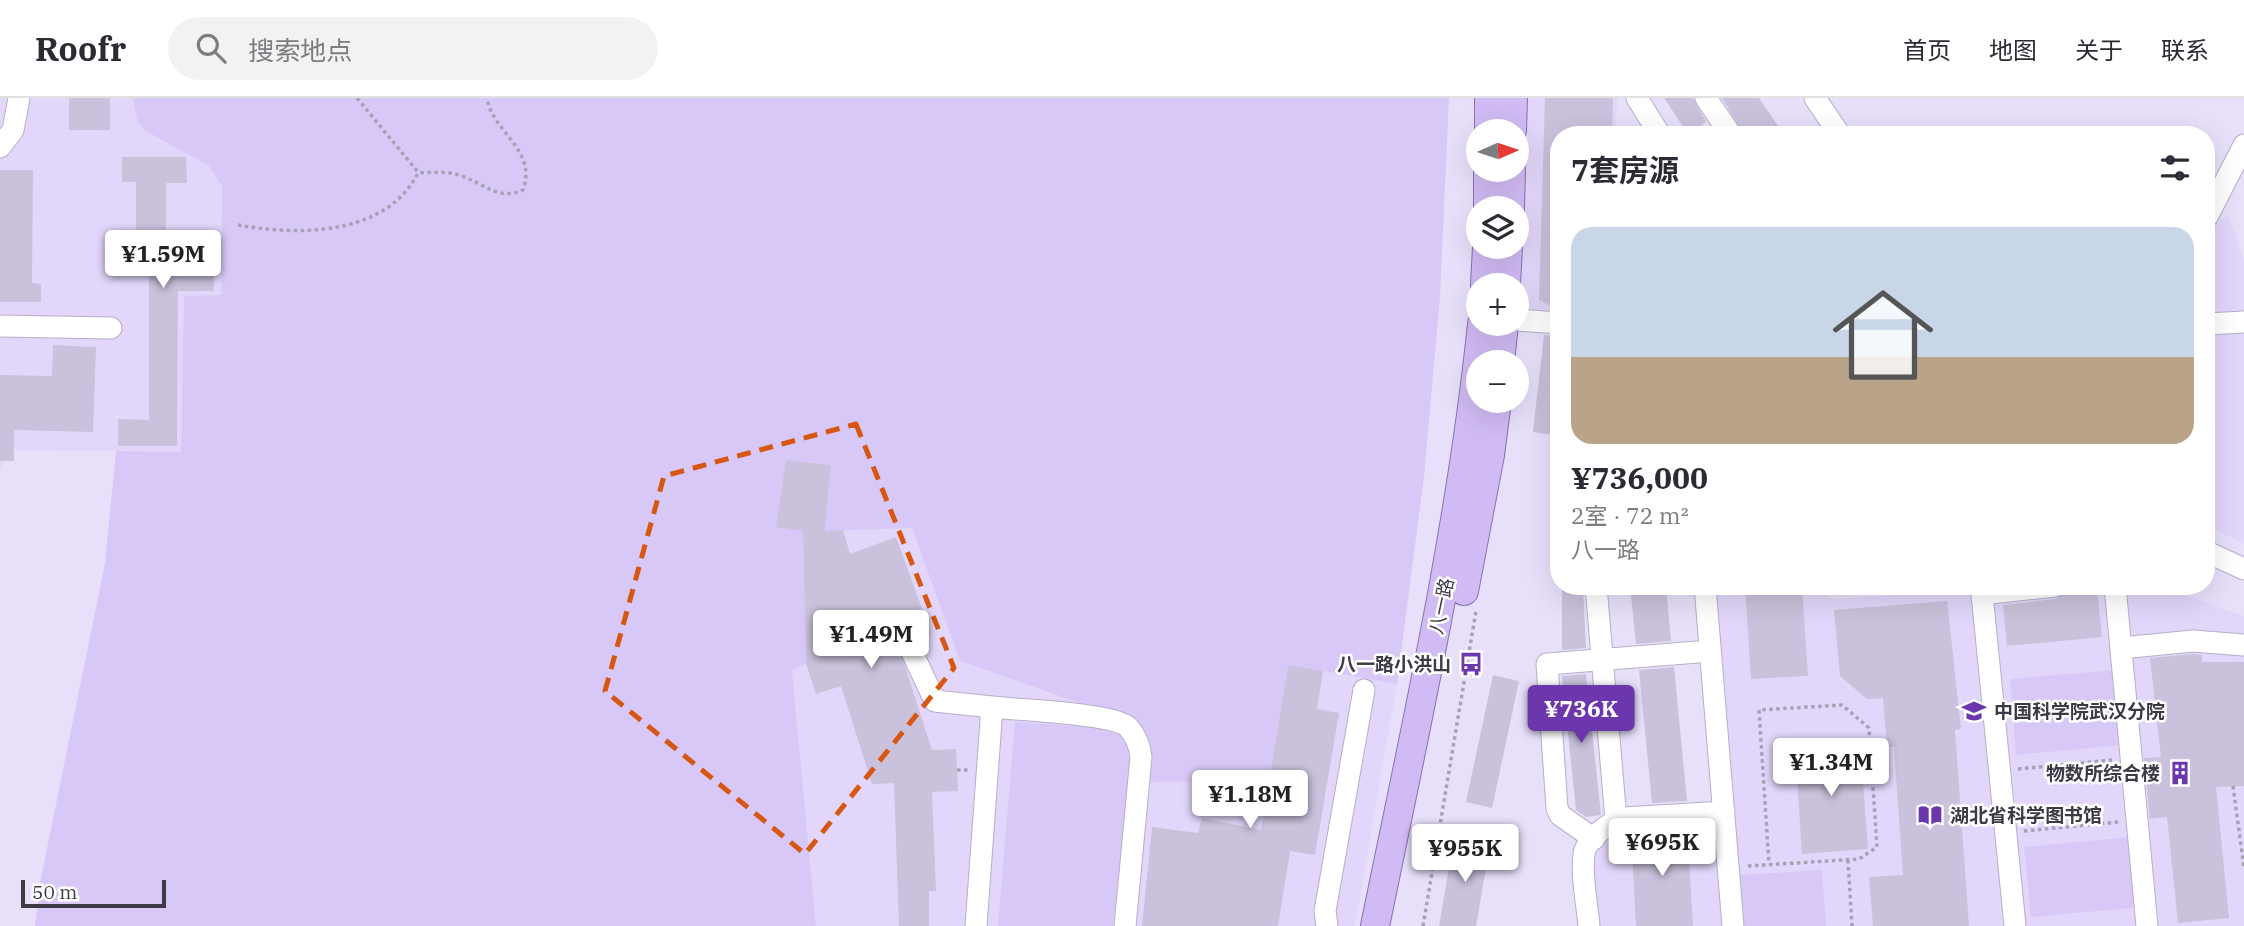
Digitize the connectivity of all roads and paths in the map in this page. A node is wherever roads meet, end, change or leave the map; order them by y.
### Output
1 (19, 98) edge
2 (357, 98) edge
3 (487, 98) edge
4 (1489, 98) edge
5 (1513, 98) edge
6 (1637, 98) edge
7 (1706, 98) edge
8 (1815, 98) edge
9 (1489, 119) edge
10 (1512, 119) edge
11 (1654, 126) edge
12 (1725, 126) edge
13 (1834, 126) edge
14 (2244, 145) edge
15 (0, 147) edge
16 (418, 173) junction
17 (2215, 201) edge
18 (238, 225) dead end
19 (1529, 321) edge
20 (1550, 322) edge
21 (2244, 322) edge
22 (2215, 324) edge
23 (0, 326) edge
24 (111, 328) dead end
25 (1481, 336) edge
26 (1495, 413) edge
27 (2215, 556) edge
28 (2244, 569) edge
29 (1597, 595) edge
30 (1706, 595) edge
31 (1982, 595) edge
32 (2116, 595) edge
33 (1477, 609) dead end
34 (2244, 645) edge
35 (2121, 648) junction
36 (1710, 651) junction
37 (912, 652) dead end
38 (1602, 660) junction
39 (1364, 690) dead end
40 (992, 707) junction
41 (2131, 758) junction
42 (1999, 771) junction
43 (2232, 786) dead end
44 (1724, 812) junction
45 (2236, 813) junction
46 (2244, 813) edge
47 (1616, 820) junction
48 (2137, 820) junction
49 (2006, 833) junction
50 (1594, 839) junction
51 (1848, 860) junction
52 (1769, 864) junction
53 (1728, 867) junction
54 (2244, 868) edge
55 (976, 926) edge
56 (1125, 926) edge
57 (1327, 926) edge
58 (1375, 926) edge
59 (1395, 926) edge
60 (1423, 926) edge
61 (1589, 926) edge
62 (1733, 926) edge
63 (1852, 926) edge
64 (2015, 926) edge
65 (2147, 926) edge

1 - 15 street
2 - 16 path
3 - 16 path
4 - 9 main road
5 - 10 main road
6 - 11 street
7 - 12 street
8 - 13 street
14 - 17 street
16 - 18 path
19 - 20 street
21 - 22 street
23 - 24 street
25 - 58 main road, 八一路
26 - 59 main road, 八一路
27 - 28 street
29 - 38 street
30 - 36 street
31 - 42 street
32 - 35 street
33 - 60 path
34 - 35 street
35 - 41 street
36 - 38 street
36 - 44 street
37 - 40 street
38 - 47 street
38 - 50 street
39 - 57 street
40 - 55 street
40 - 56 street
41 - 42 path
41 - 48 street
42 - 49 street
43 - 45 path
44 - 47 street
44 - 53 street
45 - 46 path
45 - 54 path
47 - 50 street
48 - 49 path
48 - 65 street
49 - 64 street
50 - 61 street
51 - 52 path
51 - 52 path
51 - 63 path
52 - 53 path
53 - 62 street

